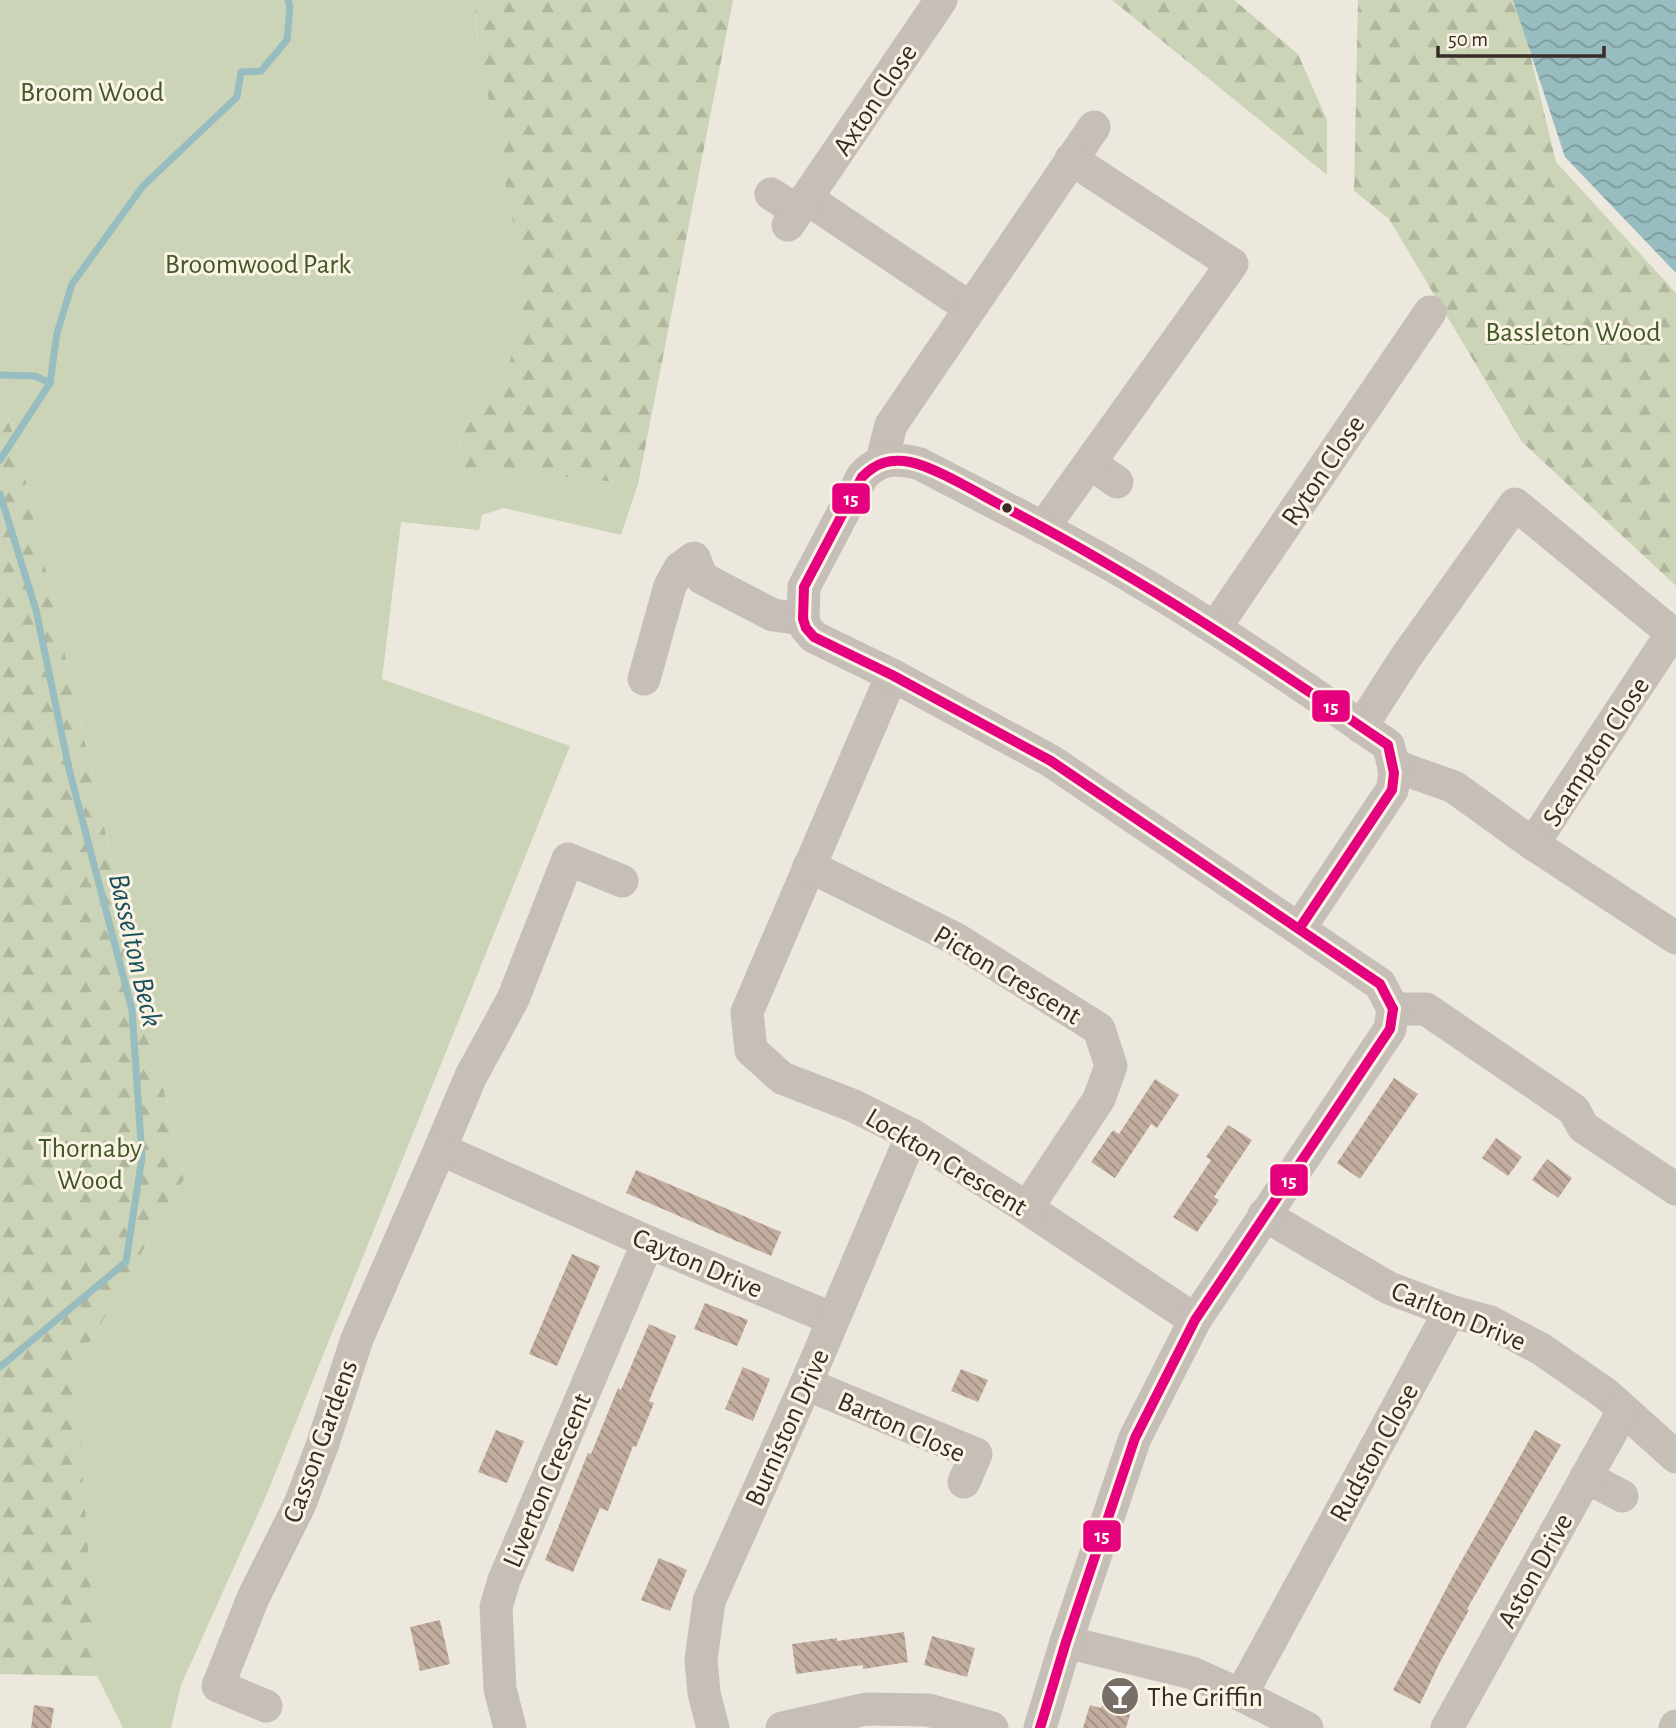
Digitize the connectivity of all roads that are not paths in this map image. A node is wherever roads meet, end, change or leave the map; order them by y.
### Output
1 (941, 0) edge
2 (1094, 127) dead end
3 (1072, 159) junction
4 (970, 308) junction
5 (1430, 312) dead end
6 (882, 460) junction
7 (1043, 528) junction
8 (803, 619) junction
9 (1215, 628) junction
10 (892, 675) junction
11 (644, 680) dead end
12 (1361, 727) junction
13 (1395, 766) junction
14 (1533, 844) junction
15 (809, 866) junction
16 (622, 881) dead end
17 (1299, 929) junction
18 (1676, 938) edge
19 (1393, 1009) junction
20 (912, 1135) junction
21 (440, 1149) junction
22 (1674, 1183) edge
23 (1027, 1208) junction
24 (1264, 1215) junction
25 (648, 1242) junction
26 (1450, 1311) junction
27 (833, 1319) junction
28 (1195, 1320) junction
29 (806, 1384) junction
30 (1623, 1411) junction
31 (1676, 1458) edge
32 (1586, 1478) junction
33 (964, 1482) dead end
34 (1622, 1496) dead end
35 (1066, 1642) junction
36 (1241, 1695) junction
37 (266, 1706) dead end
38 (510, 1728) edge
39 (713, 1728) edge
40 (782, 1728) edge
41 (992, 1728) edge
42 (1040, 1728) edge
43 (1307, 1728) edge
44 (1447, 1728) edge

1 - 4 street, Axton Close
2 - 3 street
3 - 4 street
3 - 7 street
4 - 6 street
5 - 9 street, Ryton Close
6 - 7 street
6 - 8 street
7 - 9 street
8 - 10 street
8 - 11 street
9 - 12 street
10 - 15 street, Lockton Crescent
10 - 17 street
12 - 13 street
12 - 14 street, Scampton Close
13 - 14 street
13 - 17 street
14 - 18 street
15 - 20 street, Lockton Crescent
15 - 23 street, Picton Crescent
16 - 21 street, Casson Gardens
17 - 19 street
19 - 22 street
19 - 24 street
20 - 23 street, Lockton Crescent
20 - 27 street, Burniston Drive
21 - 25 street, Cayton Drive
21 - 37 street, Casson Gardens
23 - 28 street, Lockton Crescent
24 - 26 street, Carlton Drive
24 - 28 street
25 - 27 street, Cayton Drive
25 - 38 street, Liverton Crescent
26 - 30 street, Carlton Drive
26 - 36 street, Rudston Close
27 - 29 street, Burniston Drive
28 - 35 street
29 - 33 street, Barton Close
29 - 39 street, Burniston Drive
30 - 31 street, Carlton Drive
30 - 32 street, Aston Drive
32 - 34 street
32 - 44 street, Aston Drive
35 - 36 street
35 - 42 street
36 - 43 street
40 - 41 street

